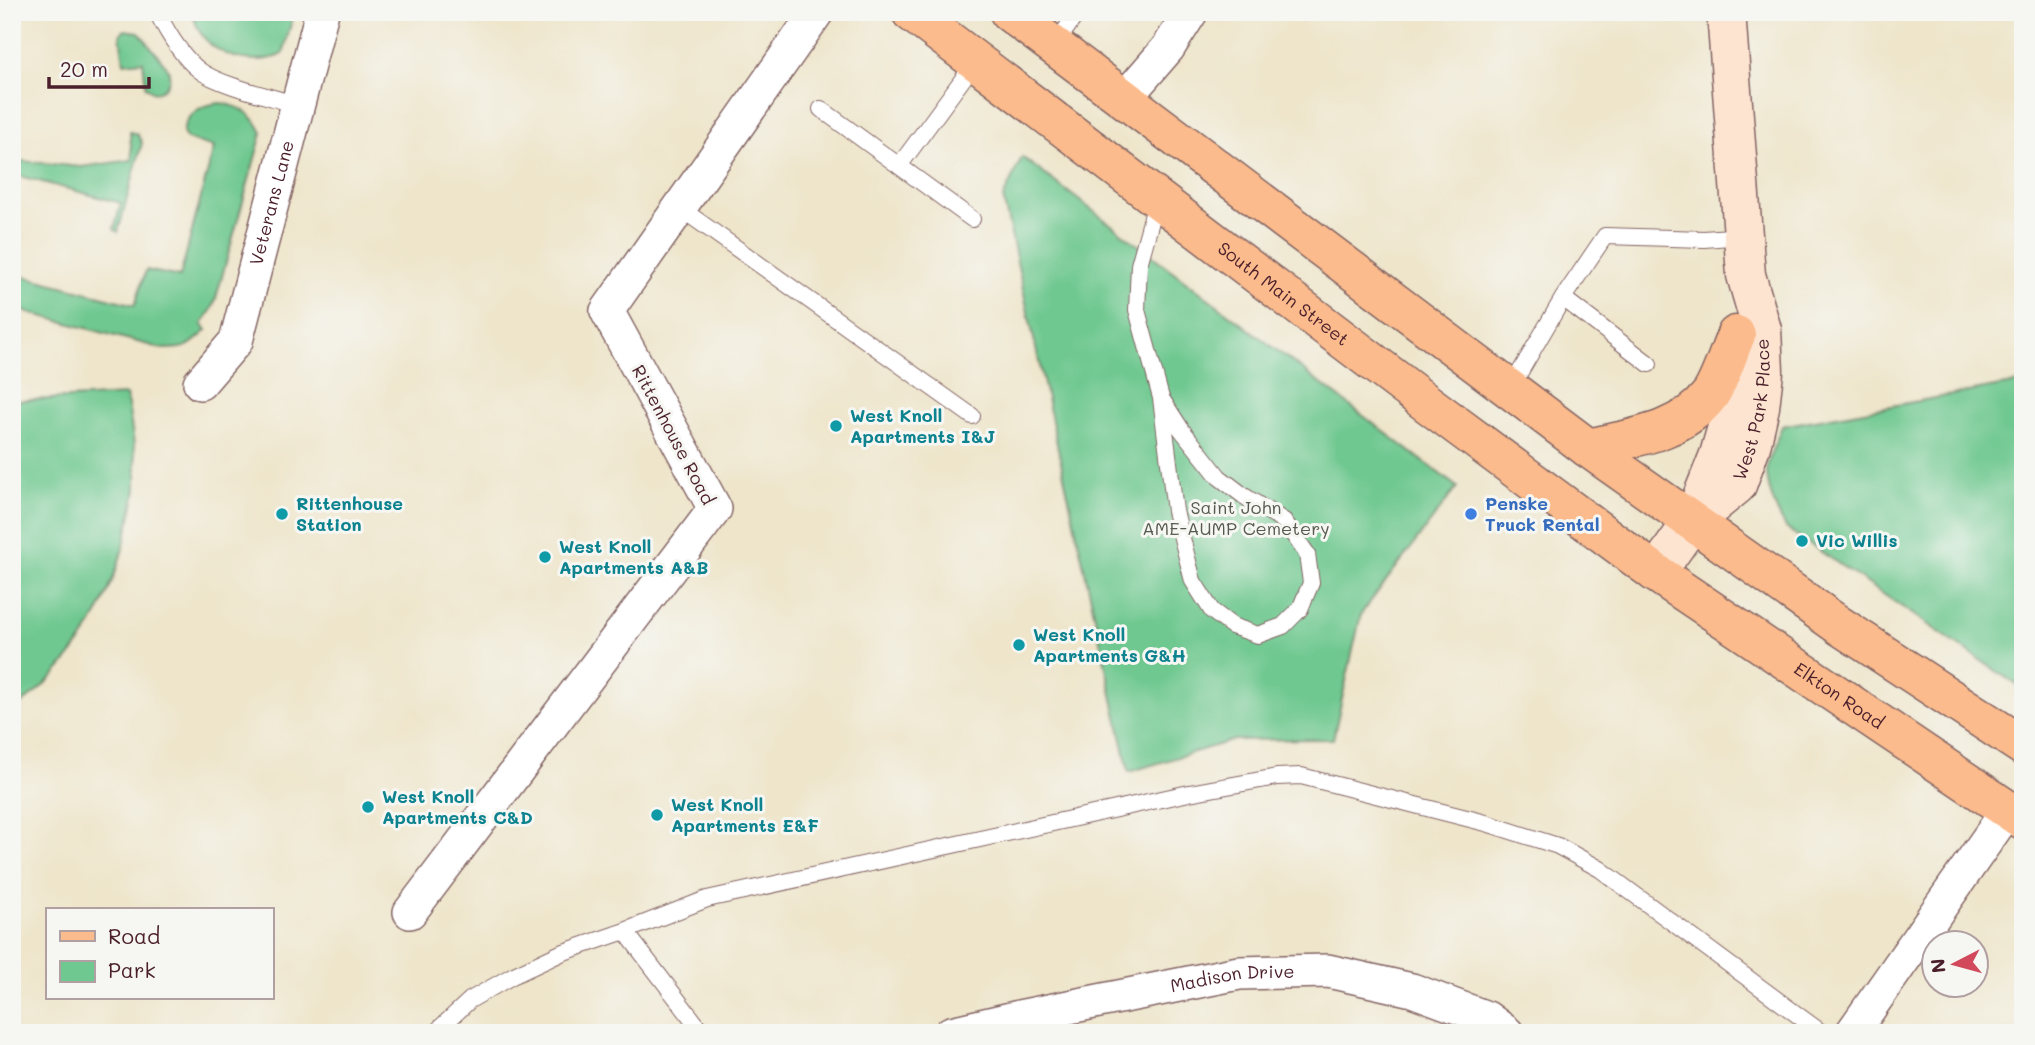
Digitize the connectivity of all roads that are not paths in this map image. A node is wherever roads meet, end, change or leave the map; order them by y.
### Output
1 (158, 12) edge
2 (322, 12) edge
3 (817, 12) edge
4 (911, 12) edge
5 (1009, 12) edge
6 (1078, 12) edge
7 (1191, 12) edge
8 (1726, 12) edge
9 (1054, 46) junction
10 (976, 61) junction
11 (1124, 99) junction
12 (298, 105) junction
13 (821, 110) dead end
14 (899, 166) junction
15 (1157, 199) junction
16 (680, 208) junction
17 (972, 219) dead end
18 (1743, 236) junction
19 (1746, 275) junction
20 (1563, 298) junction
21 (1736, 335) junction
22 (1649, 364) dead end
23 (200, 383) dead end
24 (1510, 390) junction
25 (1161, 398) junction
26 (972, 416) dead end
27 (1587, 448) junction
28 (1692, 522) junction
29 (1656, 573) junction
30 (2023, 746) edge
31 (2015, 815) edge
32 (410, 912) dead end
33 (625, 931) junction
34 (1021, 1025) edge
35 (438, 1033) edge
36 (702, 1033) edge
37 (951, 1033) edge
38 (1507, 1033) edge
39 (1822, 1033) edge
40 (1852, 1033) edge

1 - 12 lane
2 - 12 street, Veterans Lane
3 - 16 street, Rittenhouse Road
4 - 10 main road, South Main Street
5 - 9 main road
6 - 9 lane
7 - 11 street
8 - 18 street, West Park Place
9 - 11 main road
10 - 14 lane
10 - 15 main road, South Main Street
11 - 24 main road
12 - 23 street, Veterans Lane
13 - 14 lane
14 - 17 lane
15 - 25 lane
15 - 29 main road, South Main Street
16 - 26 lane
16 - 32 street, Rittenhouse Road
18 - 19 street, West Park Place
18 - 20 lane
19 - 21 street, West Park Place
19 - 28 street, West Park Place
20 - 22 lane
20 - 24 lane
21 - 27 main road
21 - 28 street, West Park Place
24 - 27 main road
25 - 25 lane
27 - 28 main road
28 - 29 street, West Park Place
28 - 30 main road
29 - 31 main road, Elkton Road
31 - 40 street
33 - 35 lane
33 - 36 lane
33 - 39 lane
34 - 37 street, Madison Drive
34 - 38 street, Madison Drive

